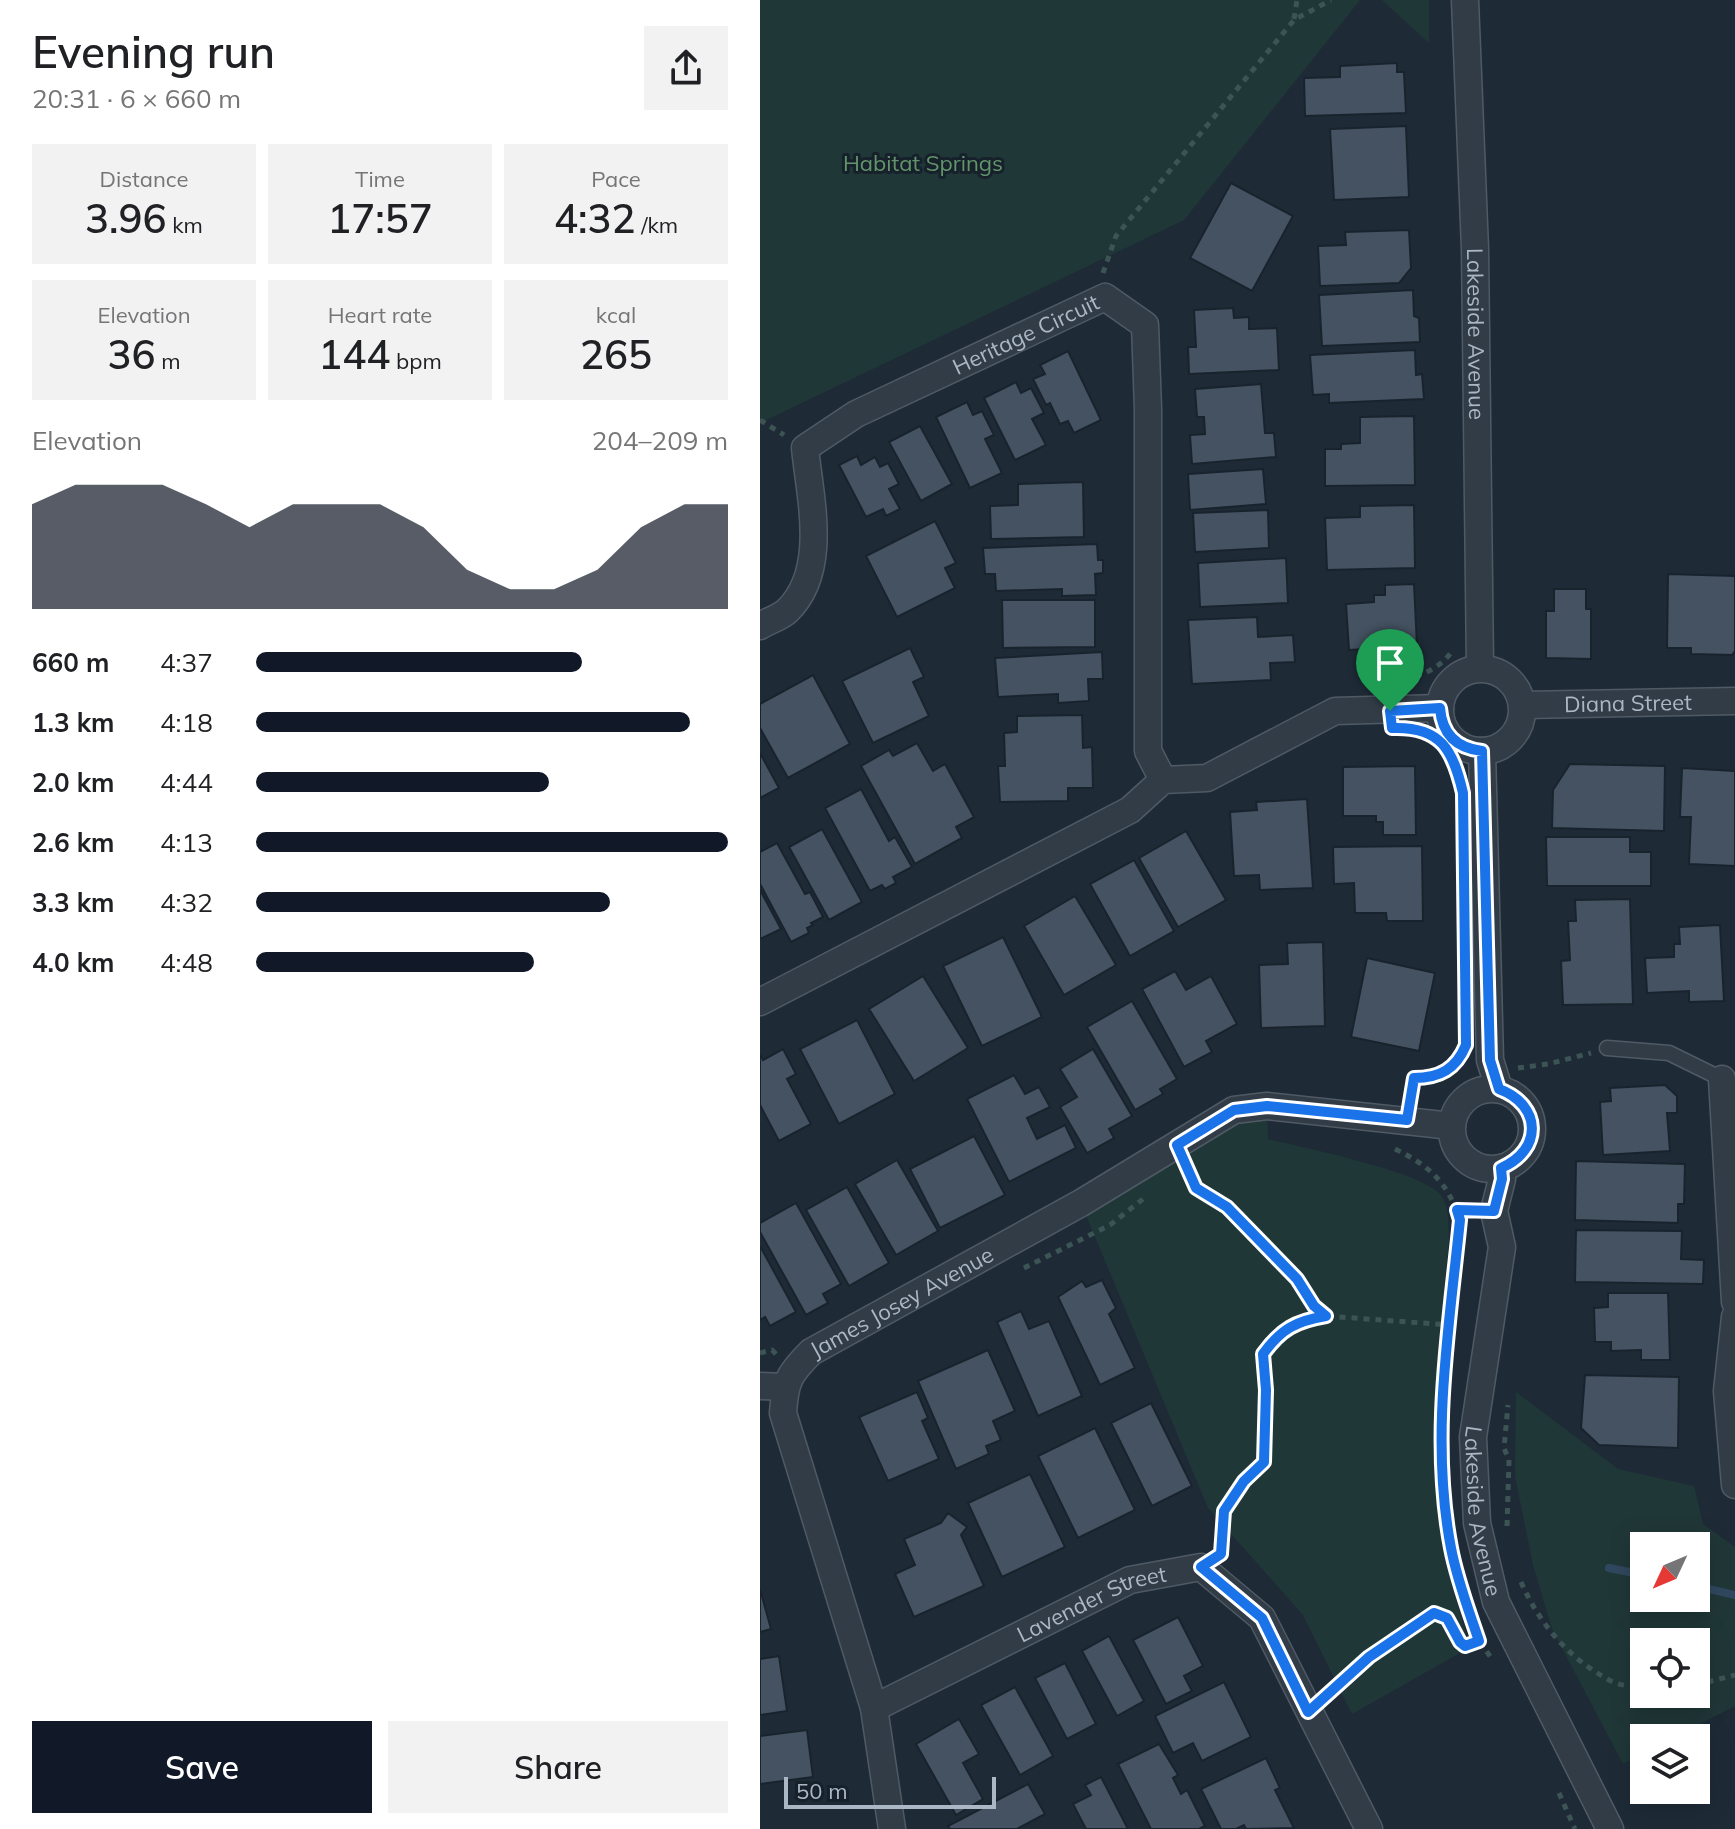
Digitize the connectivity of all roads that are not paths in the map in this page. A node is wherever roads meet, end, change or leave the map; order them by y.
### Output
1 (1465, 0) edge
2 (760, 626) edge
3 (1480, 668) junction
4 (1735, 701) edge
5 (1522, 705) junction
6 (1440, 708) junction
7 (1482, 751) junction
8 (1163, 780) junction
9 (760, 1002) edge
10 (1607, 1048) road end
11 (1722, 1079) joint
12 (1499, 1089) junction
13 (1452, 1126) junction
14 (1501, 1168) junction
15 (1735, 1302) edge
16 (1735, 1317) edge
17 (772, 1387) edge
18 (1735, 1485) edge
19 (874, 1708) junction
20 (892, 1829) edge
21 (1369, 1829) edge
22 (1610, 1829) edge

1 - 3 street, Lakeside Avenue
2 - 8 street, Heritage Circuit
3 - 5 street
3 - 6 street
4 - 5 street, Diana Street
5 - 7 street
6 - 7 street
6 - 8 street
7 - 12 street
8 - 9 street
10 - 11 lane
11 - 15 street
12 - 13 street
12 - 14 street
13 - 14 street
13 - 17 street, James Josey Avenue
14 - 22 street, Lakeside Avenue
16 - 18 street
17 - 19 street, James Josey Avenue
19 - 20 street, James Josey Avenue
19 - 21 street, Lavender Street

